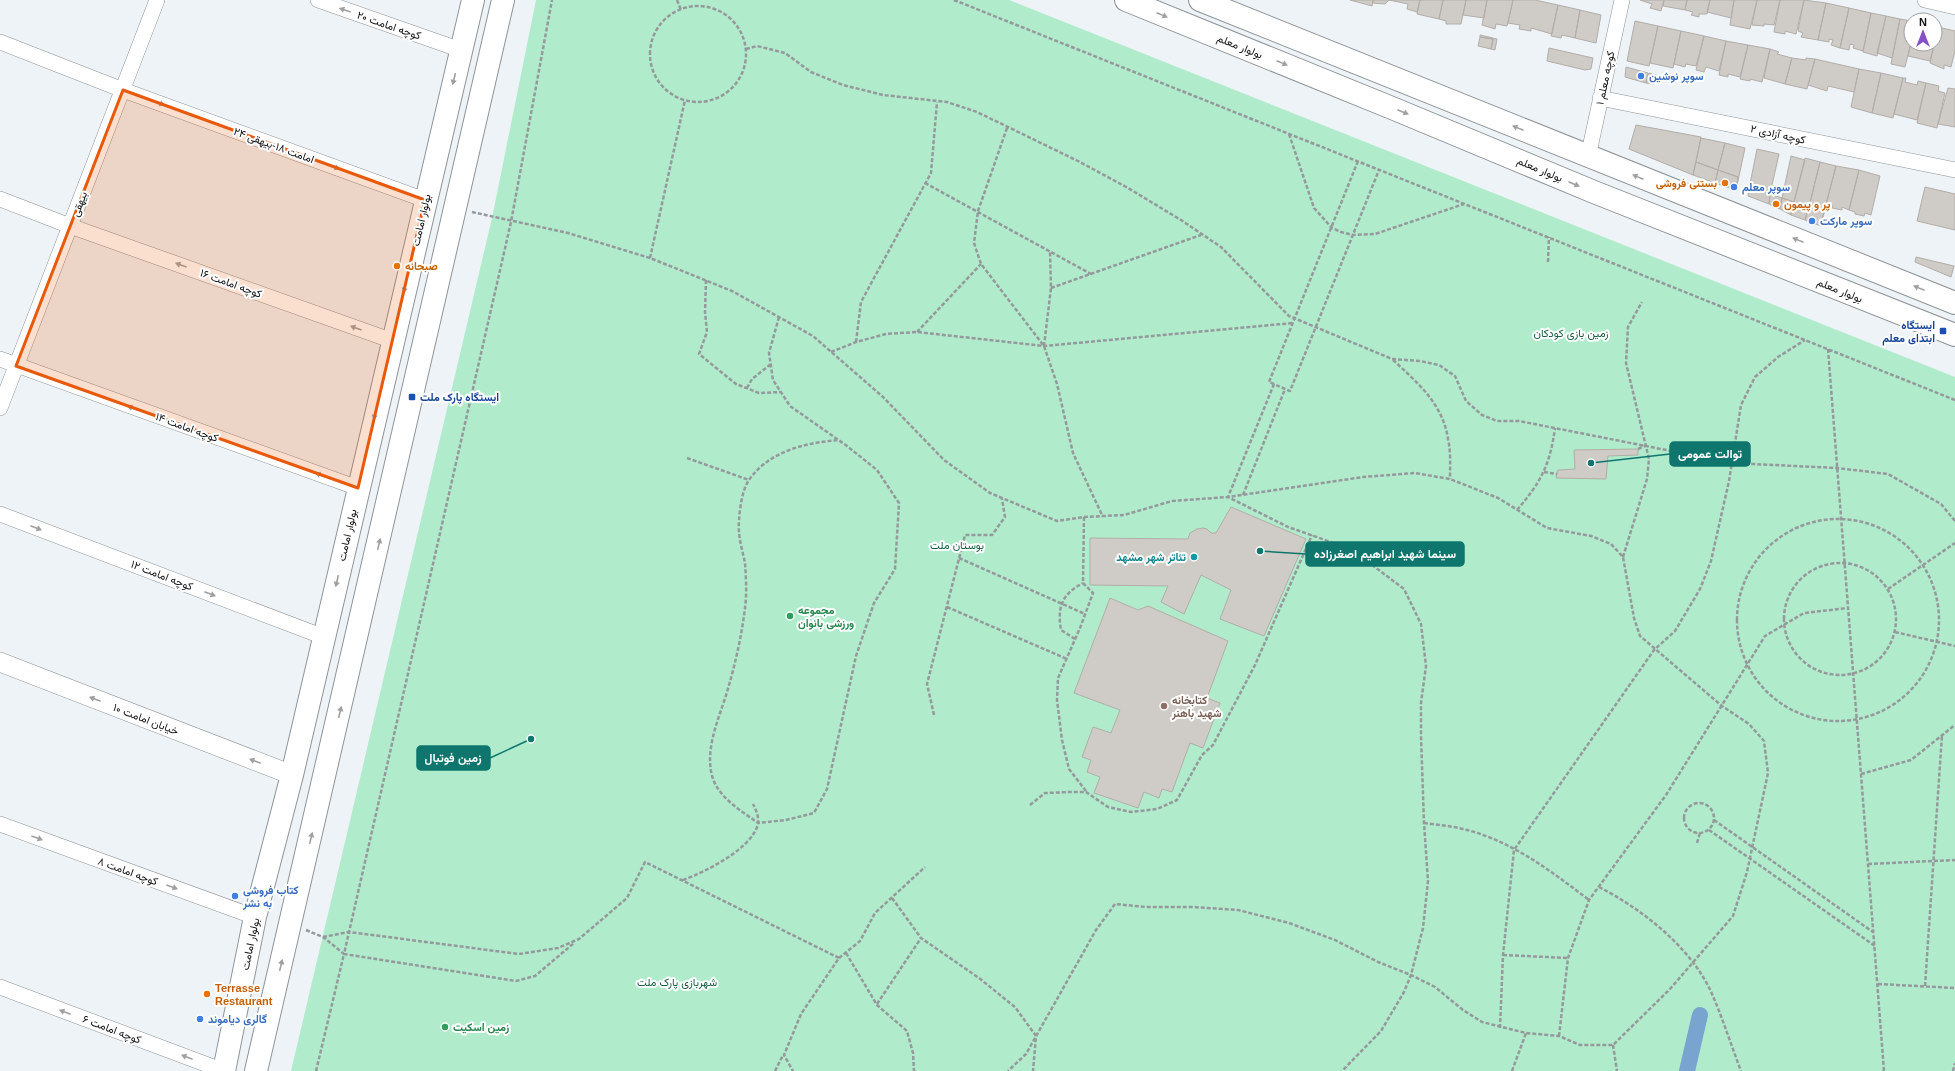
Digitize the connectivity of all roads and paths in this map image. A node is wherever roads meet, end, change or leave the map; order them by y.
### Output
1 (157, 0) edge
2 (318, 0) edge
3 (473, 0) edge
4 (503, 0) edge
5 (552, 0) edge
6 (677, 0) edge
7 (954, 0) edge
8 (1126, 0) edge
9 (1200, 0) edge
10 (1622, 0) edge
11 (1925, 0) edge
12 (1955, 6) edge
13 (681, 10) junction
14 (0, 42) edge
15 (746, 49) junction
16 (461, 50) junction
17 (123, 90) junction
18 (1600, 98) junction
19 (685, 100) junction
20 (937, 102) junction
21 (1008, 128) junction
22 (1289, 134) junction
23 (1588, 157) junction
24 (1358, 161) junction
25 (1379, 170) junction
26 (1955, 170) edge
27 (925, 183) junction
28 (0, 199) edge
29 (425, 200) junction
30 (1464, 203) junction
31 (456, 208) junction
32 (978, 211) junction
33 (511, 222) junction
34 (70, 226) junction
35 (1332, 228) junction
36 (1202, 235) junction
37 (1353, 235) junction
38 (1549, 237) junction
39 (1050, 251) junction
40 (650, 258) junction
41 (1548, 262) dead end
42 (980, 264) junction
43 (1091, 274) junction
44 (706, 280) junction
45 (1051, 288) junction
46 (1642, 302) dead end
47 (1955, 303) edge
48 (779, 317) junction
49 (1295, 318) junction
50 (1293, 323) junction
51 (1316, 327) junction
52 (917, 332) junction
53 (1955, 335) edge
54 (1806, 340) junction
55 (393, 341) junction
56 (856, 342) junction
57 (1044, 346) junction
58 (1828, 349) junction
59 (831, 352) junction
60 (0, 359) edge
61 (1392, 359) junction
62 (771, 364) junction
63 (16, 366) junction
64 (1274, 384) junction
65 (747, 388) junction
66 (1285, 389) junction
67 (781, 392) junction
68 (1955, 400) edge
69 (0, 408) edge
70 (1555, 428) junction
71 (838, 440) junction
72 (1645, 446) junction
73 (1638, 449) dead end
74 (687, 458) dead end
75 (1732, 463) junction
76 (1837, 468) junction
77 (1544, 472) junction
78 (1557, 474) dead end
79 (1450, 479) junction
80 (749, 480) junction
81 (358, 488) junction
82 (1243, 495) junction
83 (1228, 497) junction
84 (1002, 498) junction
85 (1517, 510) junction
86 (0, 514) edge
87 (1084, 517) junction
88 (1103, 517) junction
89 (1841, 520) junction
90 (1955, 522) edge
91 (1312, 535) junction
92 (1955, 543) edge
93 (1623, 556) junction
94 (959, 558) junction
95 (1844, 564) junction
96 (1924, 564) junction
97 (1083, 583) junction
98 (1888, 589) junction
99 (1062, 604) junction
100 (947, 607) junction
101 (1848, 608) junction
102 (1085, 614) junction
103 (1784, 625) junction
104 (1895, 632) junction
105 (324, 637) junction
106 (1075, 639) junction
107 (1938, 642) junction
108 (1955, 646) edge
109 (1654, 650) junction
110 (1066, 659) junction
111 (0, 662) edge
112 (1748, 664) junction
113 (1853, 674) junction
114 (1722, 706) junction
115 (934, 715) dead end
116 (1857, 720) junction
117 (1955, 725) edge
118 (1942, 735) junction
119 (1861, 774) junction
120 (292, 775) junction
121 (1086, 792) junction
122 (753, 804) dead end
123 (1030, 805) dead end
124 (1714, 820) junction
125 (758, 823) junction
126 (1424, 823) junction
127 (0, 824) edge
128 (1709, 830) junction
129 (1700, 833) junction
130 (1697, 843) dead end
131 (1752, 847) junction
132 (1514, 850) junction
133 (1750, 858) junction
134 (1955, 860) edge
135 (1934, 861) junction
136 (1868, 864) junction
137 (925, 867) dead end
138 (682, 880) junction
139 (1599, 887) junction
140 (892, 898) junction
141 (1589, 900) junction
142 (255, 918) junction
143 (349, 932) junction
144 (1873, 932) junction
145 (922, 938) junction
146 (579, 939) junction
147 (1874, 946) junction
148 (846, 953) junction
149 (344, 954) junction
150 (1503, 955) junction
151 (839, 958) junction
152 (1568, 958) junction
153 (1692, 961) junction
154 (1411, 975) junction
155 (1878, 984) junction
156 (1925, 986) junction
157 (0, 987) edge
158 (1955, 988) edge
159 (877, 1005) junction
160 (1500, 1028) junction
161 (1526, 1033) junction
162 (1036, 1036) junction
163 (1559, 1036) junction
164 (1614, 1045) junction
165 (784, 1055) junction
166 (1955, 1064) edge
167 (224, 1071) edge
168 (256, 1071) edge
169 (316, 1071) edge
170 (775, 1071) edge
171 (793, 1071) edge
172 (914, 1071) edge
173 (1008, 1071) edge
174 (1033, 1071) edge
175 (1342, 1071) edge
176 (1512, 1071) edge
177 (1617, 1071) edge
178 (1741, 1071) edge
179 (1884, 1071) edge
180 (1953, 1071) edge

1 - 17 street, بیهقی
16 -> 2 street, کوچه امامت ۲۰
3 - 16 main road, بولوار امامت
4 - 31 main road
5 - 33 path
6 - 13 path
7 - 22 path
8 -> 53 main road, بولوار معلم
23 -> 9 main road
10 - 18 street, کوچه معلم ۱
11 - 12 street
13 - 15 path
13 - 19 path
14 - 17 street, امامت ۱۸-بیهقی ۲۴
15 - 19 path
15 - 20 path
16 -> 29 main road, بولوار امامت
17 -> 29 street, امامت ۱۸-بیهقی ۲۴
17 - 34 street, بیهقی
18 - 23 street, کوچه معلم ۱
18 - 26 street, کوچه آزادی ۲
19 - 40 path
20 - 21 path
20 - 27 path
21 - 32 path
21 - 36 path
22 - 24 path
22 - 35 path
47 -> 23 main road
24 - 25 path
24 - 35 path
25 - 30 path
25 - 37 path
27 - 32 path
27 - 56 path
28 - 34 street, کوچه امامت ۱۶
29 -> 55 main road, بولوار امامت
30 - 37 path
30 - 38 path
31 - 33 path
168 -> 31 main road
32 - 39 path
32 - 42 path
33 - 40 path
33 - 143 path
55 -> 34 street, کوچه امامت ۱۶
34 - 63 street, بیهقی
35 - 37 path
35 - 49 path
36 - 43 path
36 - 49 path
37 - 51 path
38 - 41 path
38 - 54 path
39 - 43 path
39 - 45 path
40 - 44 path
42 - 52 path
42 - 57 path
43 - 45 path
44 - 48 path
44 - 65 path
45 - 57 path
46 - 72 path
48 - 59 path
48 - 62 path
49 - 50 path
49 - 51 path
50 - 57 path
50 - 64 path
51 - 61 path
51 - 66 path
52 - 56 path
52 - 57 path
54 - 58 path
54 - 75 path
55 -> 81 main road, بولوار امامت
56 - 59 path
57 - 88 path
58 - 68 path
58 - 76 path
59 - 84 path
60 - 63 street, کوچه امامت ۱۴
61 - 70 path
61 - 79 path
62 - 65 path
62 - 67 path
63 - 69 street, بیهقی
81 -> 63 street, کوچه امامت ۱۴
64 - 66 path
64 - 83 path
65 - 67 path
66 - 82 path
67 - 71 path
70 - 72 path
70 - 77 path
71 - 80 path
71 - 125 path
72 - 73 path
72 - 75 path
72 - 93 path
74 - 80 path
75 - 76 path
75 - 109 path
76 - 89 path
76 - 90 path
77 - 78 path
77 - 85 path
79 - 82 path
79 - 85 path
80 - 125 path
81 -> 105 main road, بولوار امامت
82 - 83 path
83 - 88 path
83 - 91 path
84 - 87 path
84 - 94 path
85 - 93 path
86 -> 105 street, کوچه امامت ۱۲
87 - 88 path
87 - 97 path
89 - 95 path
89 - 96 path
89 - 112 path
91 - 121 path
91 - 126 path
92 - 96 path
93 - 109 path
94 - 99 path
94 - 100 path
95 - 98 path
95 - 101 path
95 - 103 path
96 - 98 path
96 - 107 path
97 - 99 path
97 - 102 path
98 - 104 path
99 - 102 path
99 - 106 path
100 - 110 path
100 - 115 path
101 - 103 path
101 - 113 path
102 - 106 path
103 - 112 path
103 - 113 path
104 - 107 path
104 - 113 path
105 - 120 main road, بولوار امامت
106 - 110 path
107 - 108 path
107 - 116 path
109 - 114 path
109 - 132 path
110 - 121 path
120 -> 111 street, خیابان امامت ۱۰
112 - 114 path
112 - 116 path
113 - 116 path
114 - 131 path
114 - 139 path
116 - 119 path
117 - 118 path
118 - 119 path
118 - 135 path
119 - 136 path
120 - 142 main road, بولوار امامت
121 - 123 path
122 - 125 path
124 - 128 path
124 - 129 path
124 - 131 path
125 - 138 path
126 - 132 path
126 - 154 path
127 -> 142 street, کوچه امامت ۸
128 - 129 path
128 - 133 path
129 - 130 path
131 - 133 path
131 - 144 path
132 - 141 path
132 - 150 path
133 - 147 path
133 - 153 path
134 - 135 path
135 - 136 path
135 - 156 path
136 - 144 path
137 - 140 path
138 - 146 path
138 - 151 path
139 - 141 path
139 - 153 path
140 - 145 path
140 - 148 path
141 - 152 path
142 - 167 main road, بولوار امامت
143 - 146 path
143 - 149 path
143 - 149 path
144 - 147 path
145 - 159 path
145 - 162 path
146 - 149 path
147 - 155 path
148 - 151 path
148 - 159 path
149 - 169 path
150 - 152 path
150 - 160 path
151 - 165 path
152 - 163 path
153 - 164 path
153 - 178 path
154 - 160 path
154 - 162 path
154 - 175 path
155 - 156 path
155 - 179 path
156 - 158 path
167 -> 157 street, کوچه امامت ۶
159 - 172 path
160 - 161 path
161 - 163 path
161 - 176 path
162 - 173 path
162 - 174 path
163 - 164 path
164 - 177 path
165 - 170 path
165 - 171 path
166 - 180 path

